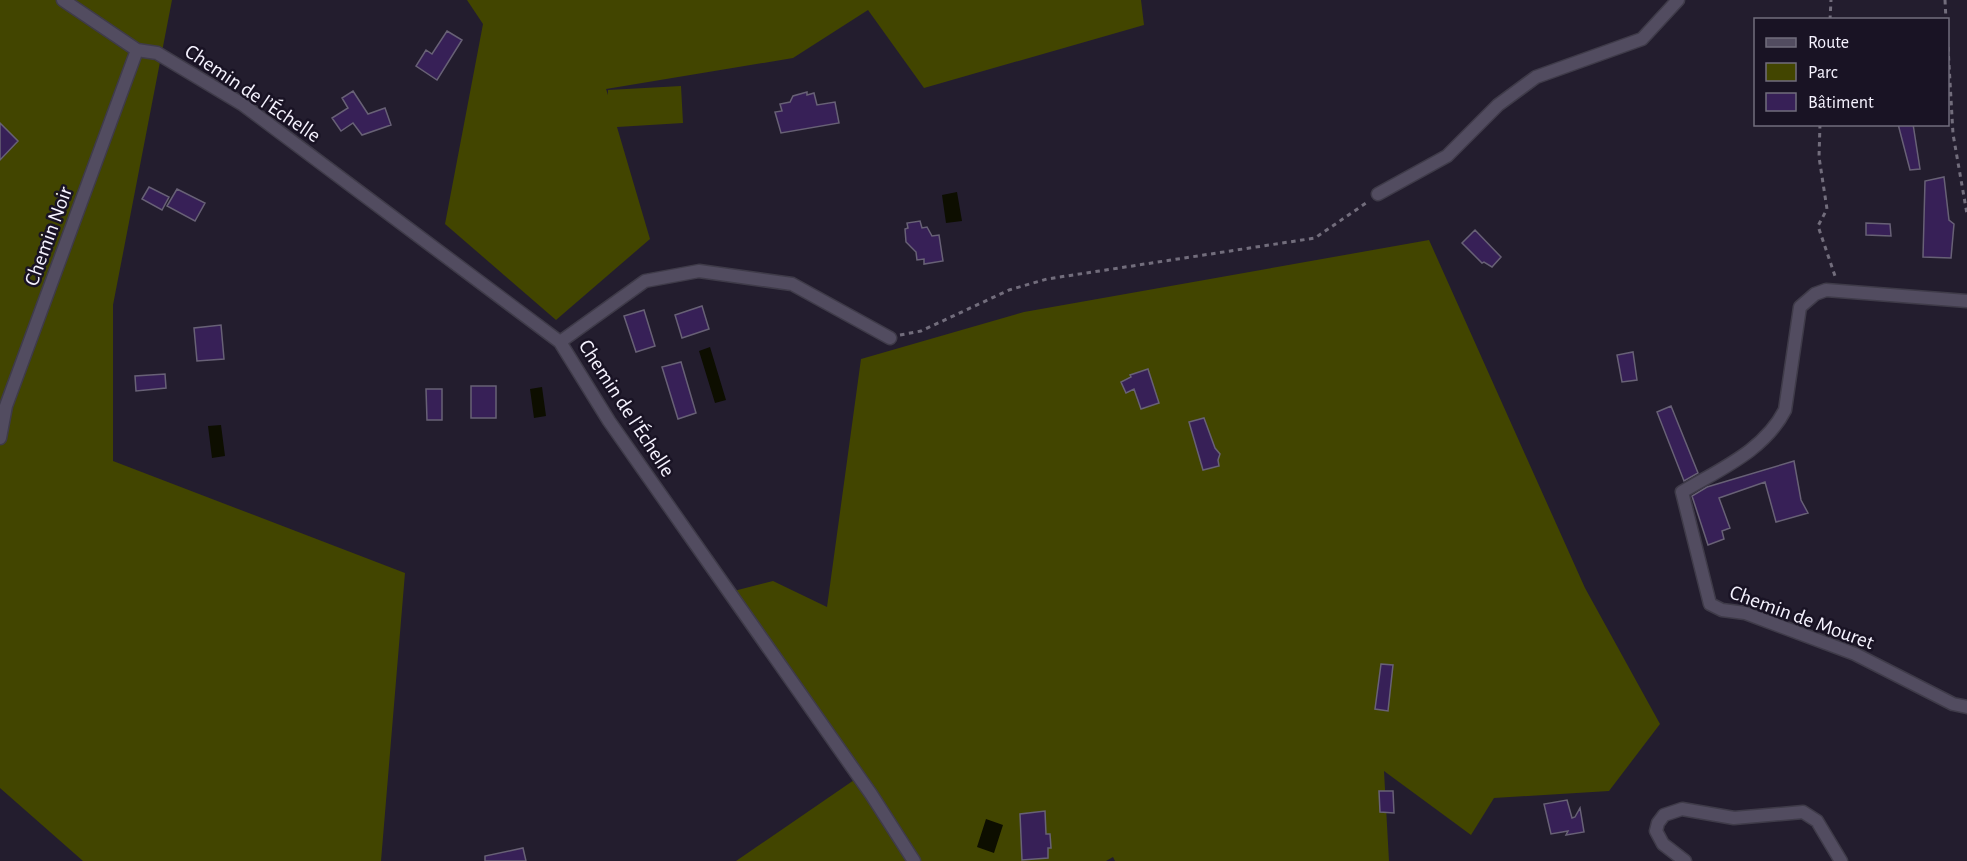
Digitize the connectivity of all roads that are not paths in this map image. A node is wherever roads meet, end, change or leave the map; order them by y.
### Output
1 (63, 0) edge
2 (1678, 0) edge
3 (137, 50) junction
4 (1378, 194) road end
5 (1967, 301) edge
6 (890, 338) road end
7 (560, 342) junction
8 (0, 438) edge
9 (1967, 708) edge
10 (914, 861) edge
11 (1685, 861) edge
12 (1840, 861) edge

1 - 3 street, Chemin de l’Échelle
2 - 4 street
3 - 7 street, Chemin de l’Échelle
3 - 8 street, Chemin Noir
5 - 9 street, Chemin de Mouret
6 - 7 street
7 - 10 street, Chemin de l’Échelle
11 - 12 street

